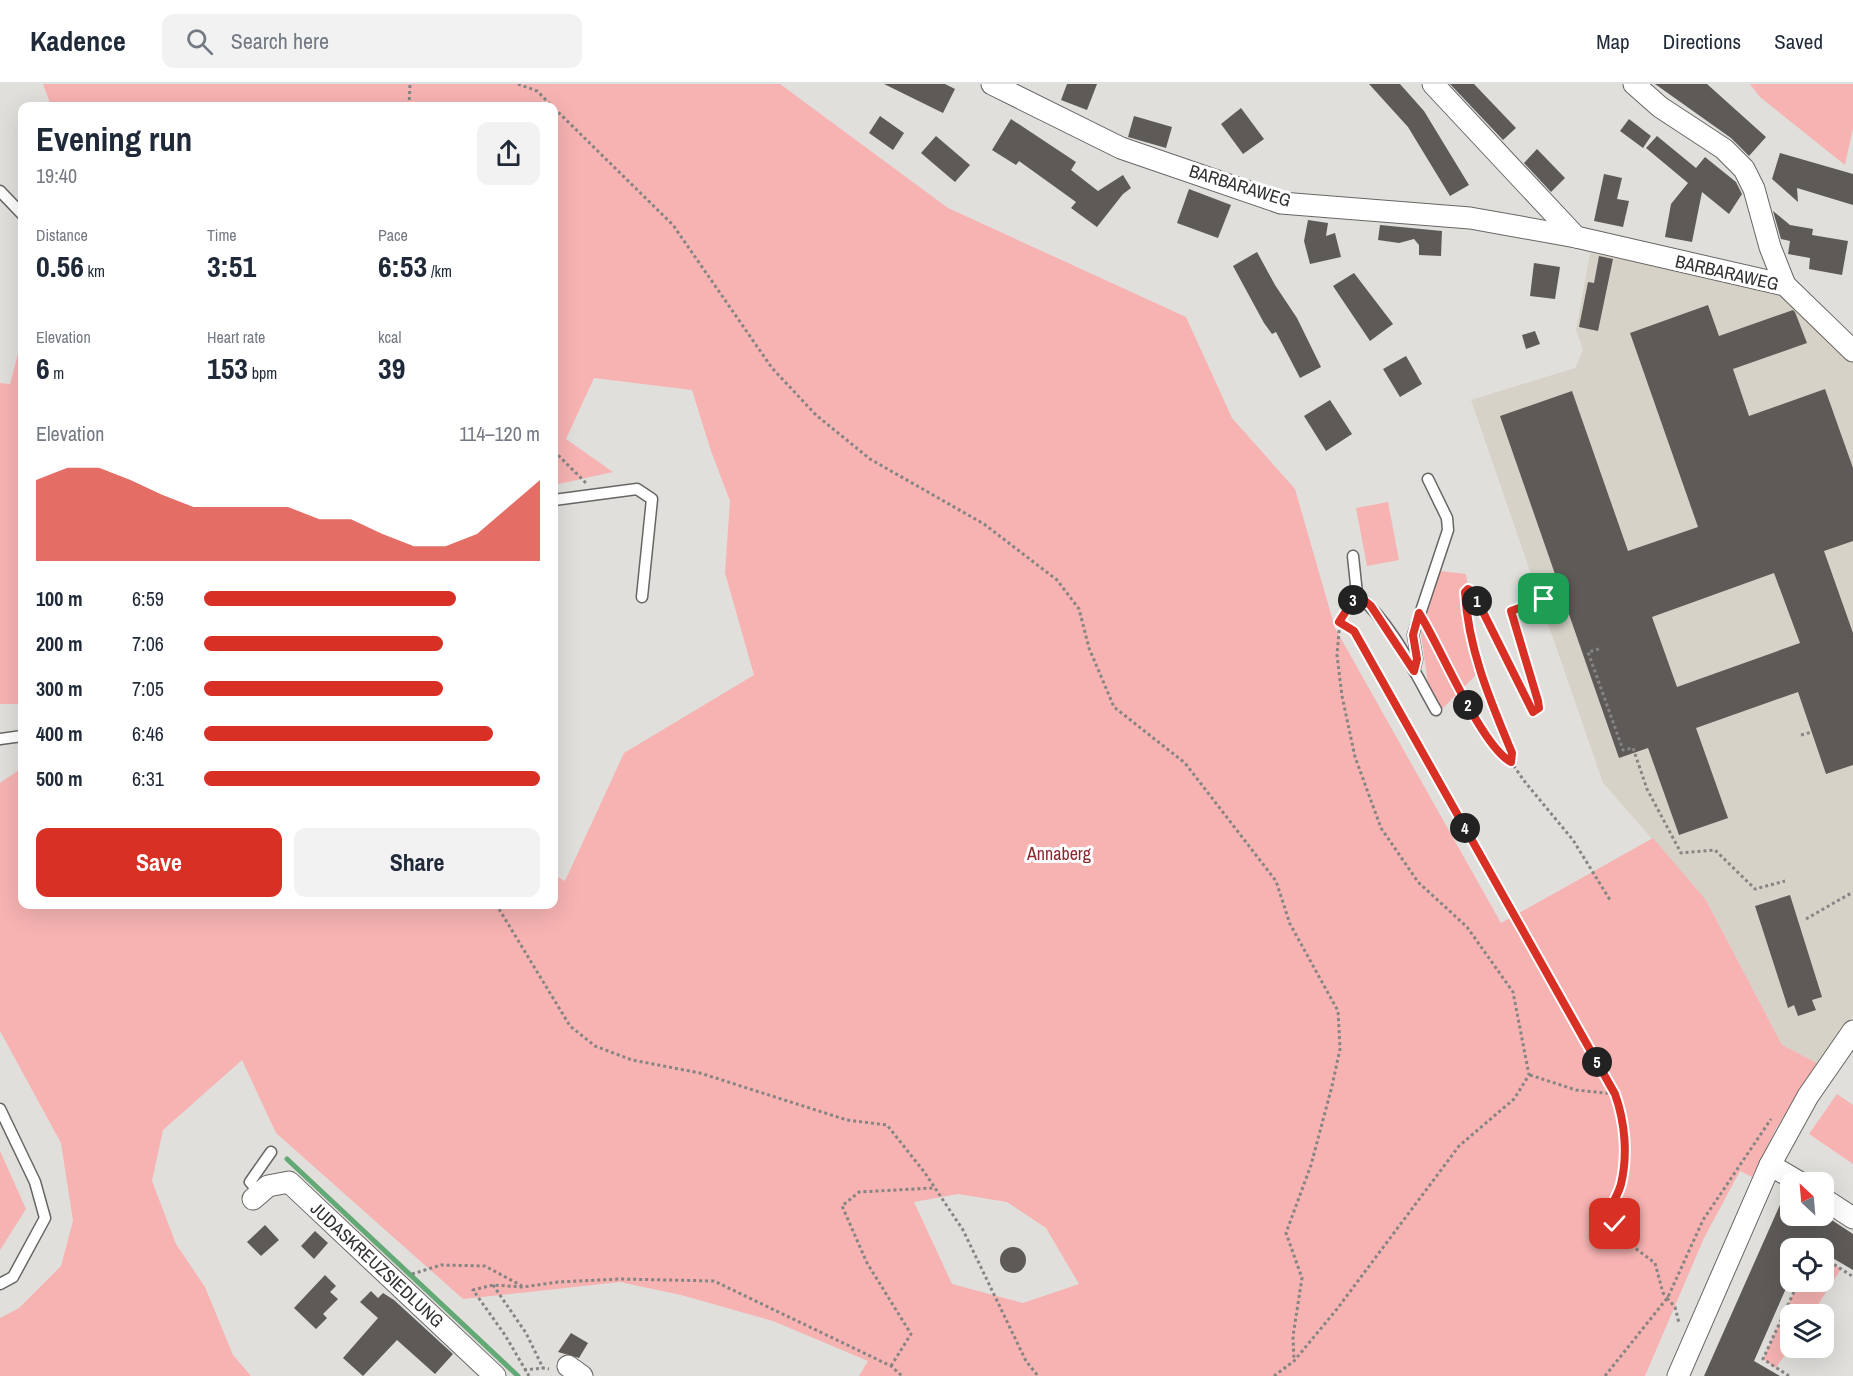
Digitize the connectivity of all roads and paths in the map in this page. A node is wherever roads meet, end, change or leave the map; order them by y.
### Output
1 (410, 84) edge
2 (518, 84) edge
3 (992, 84) edge
4 (1433, 84) edge
5 (1634, 84) edge
6 (409, 102) edge
7 (548, 102) edge
8 (558, 112) edge
9 (0, 191) edge
10 (18, 210) edge
11 (1576, 237) junction
12 (1785, 285) junction
13 (1853, 351) edge
14 (558, 454) edge
15 (1428, 479) dead end
16 (596, 493) junction
17 (558, 499) edge
18 (1353, 556) dead end
19 (1357, 594) junction
20 (642, 597) dead end
21 (1544, 599) dead end
22 (1347, 609) joint
23 (1419, 613) junction
24 (1339, 622) junction
25 (1599, 649) dead end
26 (1414, 671) junction
27 (1436, 710) dead end
28 (1812, 732) dead end
29 (1801, 735) dead end
30 (18, 737) edge
31 (0, 739) edge
32 (1511, 762) junction
33 (1785, 881) dead end
34 (1853, 892) edge
35 (1610, 900) dead end
36 (499, 909) edge
37 (1806, 919) dead end
38 (1853, 1031) edge
39 (1529, 1075) junction
40 (1615, 1094) junction
41 (0, 1109) edge
42 (1774, 1115) dead end
43 (271, 1152) dead end
44 (1770, 1165) junction
45 (1782, 1172) edge
46 (933, 1188) junction
47 (257, 1196) joint
48 (1834, 1205) edge
49 (1853, 1218) edge
50 (1834, 1264) edge
51 (413, 1273) dead end
52 (1852, 1276) edge
53 (0, 1284) edge
54 (493, 1285) junction
55 (523, 1287) junction
56 (1794, 1292) edge
57 (1668, 1297) junction
58 (1294, 1361) junction
59 (891, 1366) junction
60 (543, 1368) junction
61 (523, 1370) junction
62 (575, 1371) edge
63 (495, 1376) edge
64 (529, 1376) edge
65 (902, 1376) edge
66 (1038, 1376) edge
67 (1274, 1376) edge
68 (1605, 1376) edge
69 (1678, 1376) edge
70 (1789, 1376) edge

1 - 6 path
2 - 7 path
3 - 11 street, BARBARAWEG
4 - 11 street
5 - 12 street
8 - 58 path
9 - 10 lane
11 - 12 street, BARBARAWEG
12 - 13 street, BARBARAWEG
14 - 16 path
15 - 23 lane
16 - 17 lane
16 - 20 lane
18 - 19 lane
19 - 22 lane
19 - 26 lane
21 - 32 path
22 - 24 path
23 - 26 lane
23 - 32 path
24 - 39 path
24 - 40 path
25 - 33 path
26 - 27 lane
28 - 29 path
30 - 31 lane
32 - 35 path
34 - 37 path
36 - 46 path
38 - 44 street
39 - 40 path
39 - 58 path
40 - 57 path
41 - 53 lane
42 - 57 path
43 - 47 lane
44 - 45 street
44 - 69 street
46 - 59 path
46 - 66 path
47 - 63 street, JUDASKREUZSIEDLUNG
48 - 49 street
50 - 52 path
51 - 55 path
54 - 55 path
54 - 60 path
54 - 61 path
55 - 59 path
56 - 70 path
57 - 68 path
58 - 67 path
59 - 65 path
60 - 61 path
60 - 62 path
61 - 64 path

